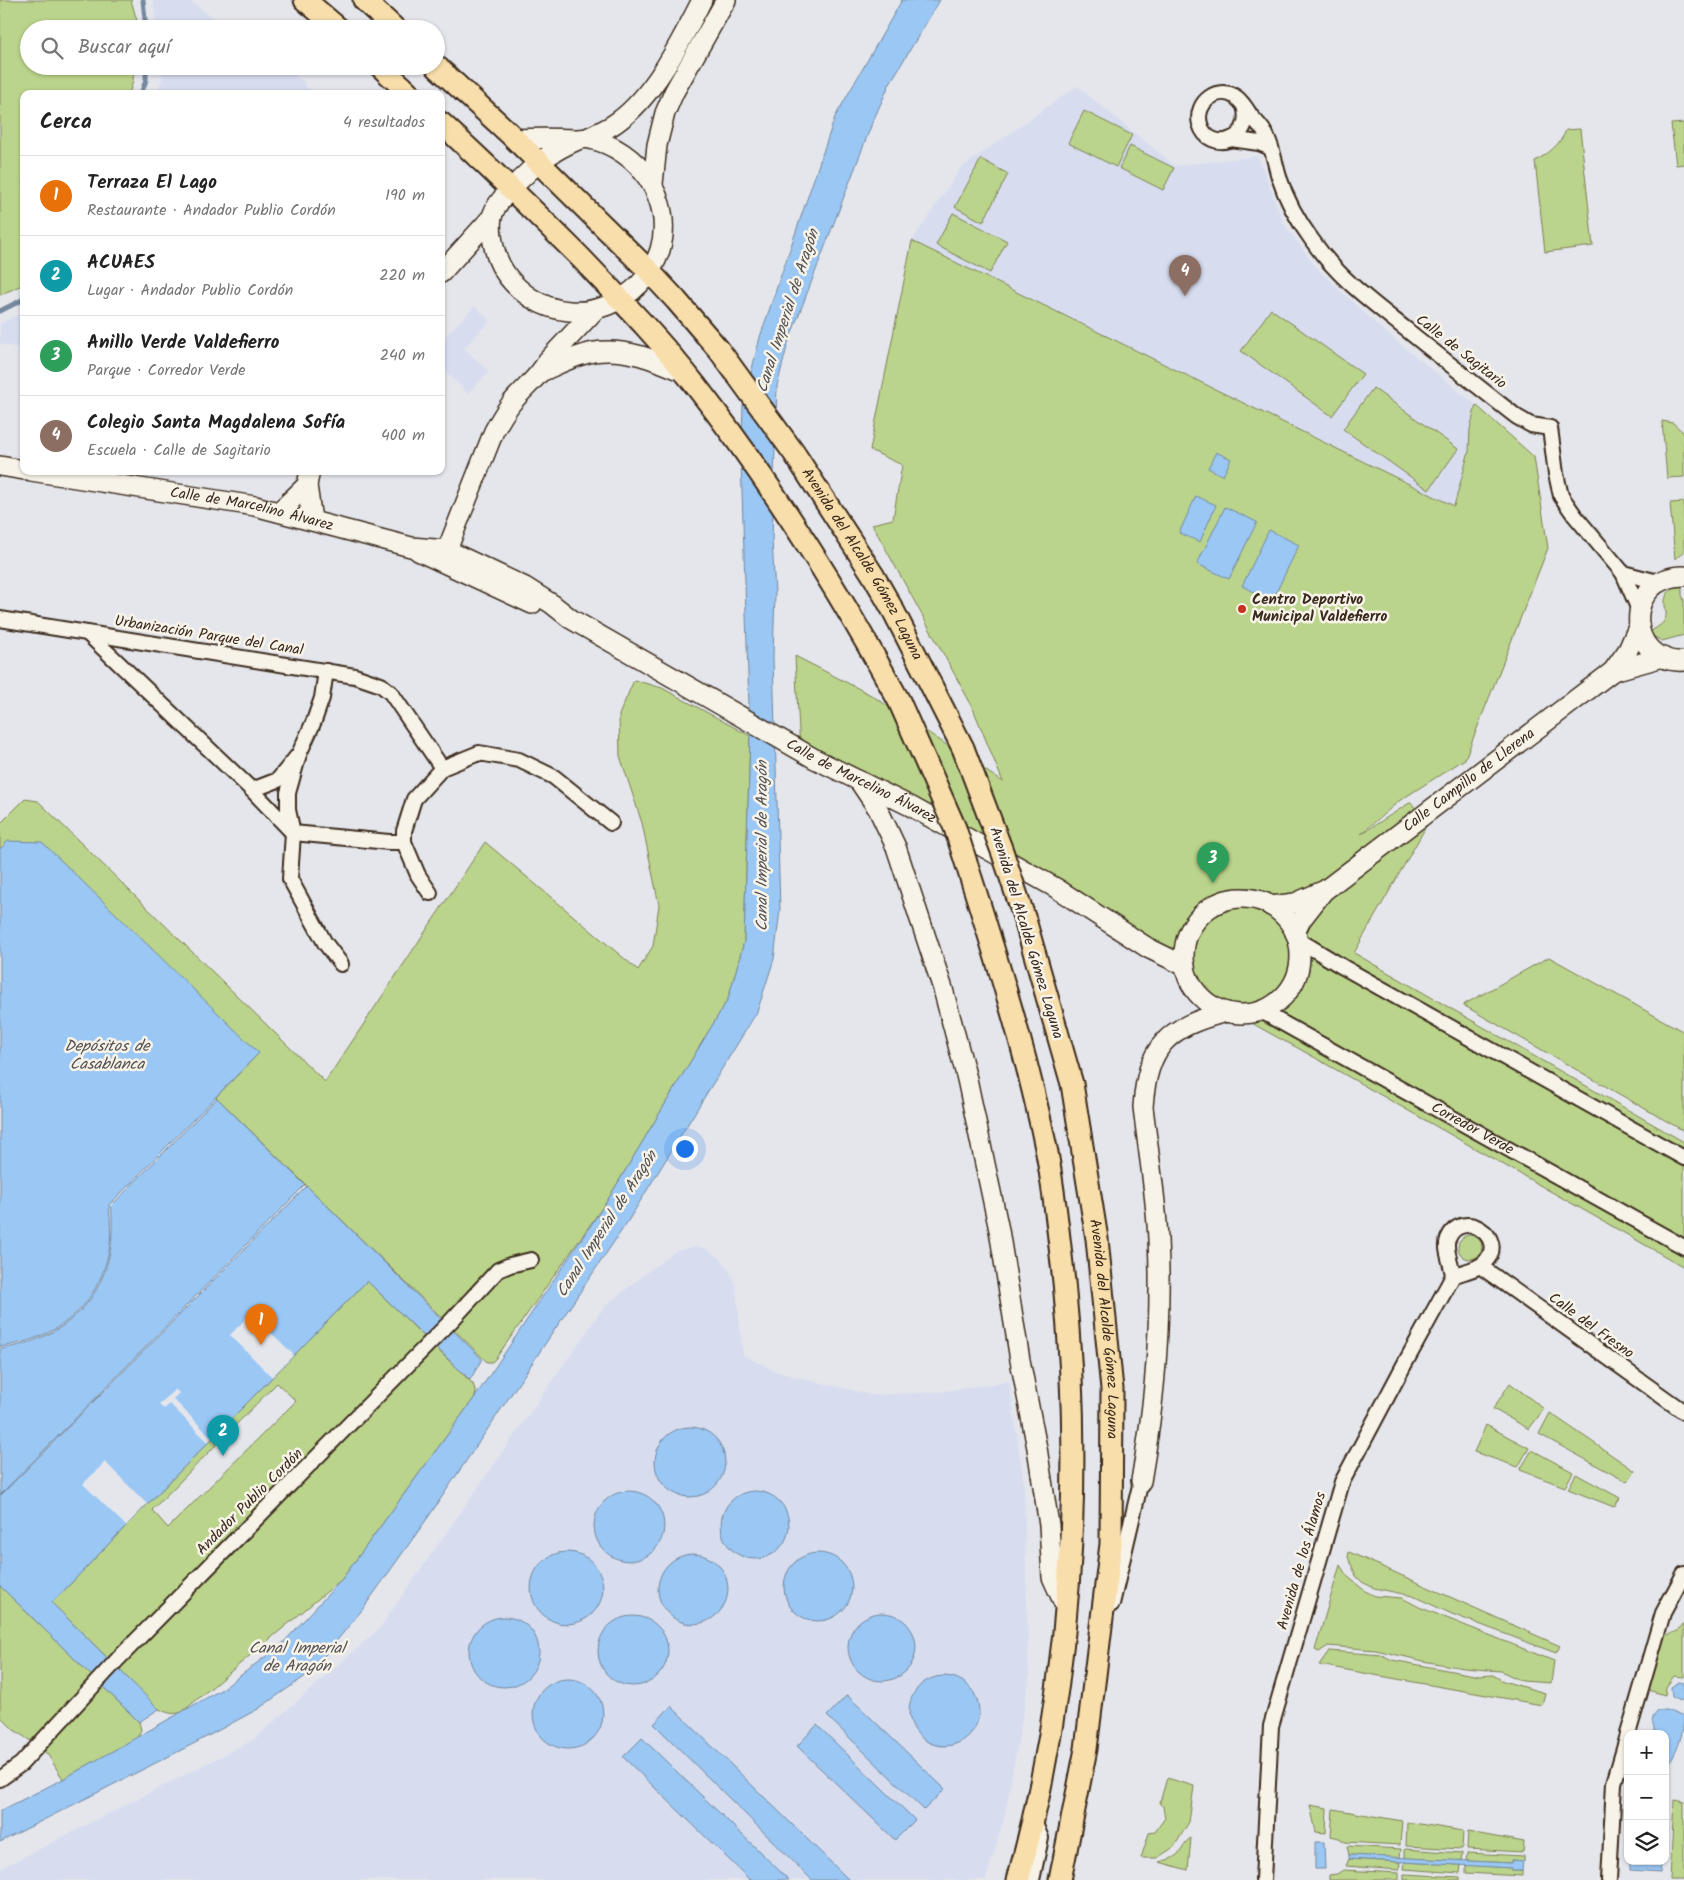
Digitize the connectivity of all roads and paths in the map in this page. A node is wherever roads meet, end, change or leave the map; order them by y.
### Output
1 (305, 0) edge
2 (364, 0) edge
3 (702, 0) edge
4 (726, 0) edge
5 (328, 20) edge
6 (385, 20) edge
7 (445, 74) edge
8 (390, 75) edge
9 (406, 90) edge
10 (1244, 106) junction
11 (445, 127) edge
12 (583, 138) junction
13 (514, 139) junction
14 (1231, 139) junction
15 (1271, 148) junction
16 (538, 162) junction
17 (653, 184) junction
18 (511, 188) junction
19 (492, 217) junction
20 (445, 269) edge
21 (649, 271) junction
22 (621, 300) junction
23 (596, 309) junction
24 (542, 371) junction
25 (690, 379) junction
26 (0, 466) edge
27 (20, 469) edge
28 (57, 475) edge
29 (308, 478) edge
30 (279, 512) junction
31 (312, 520) junction
32 (411, 547) junction
33 (447, 550) junction
34 (1623, 573) junction
35 (1675, 576) edge
36 (1639, 618) junction
37 (0, 619) edge
38 (571, 620) junction
39 (87, 633) junction
40 (1663, 658) junction
41 (1684, 661) edge
42 (1614, 670) junction
43 (326, 671) junction
44 (299, 754) junction
45 (442, 768) junction
46 (858, 780) junction
47 (252, 790) junction
48 (611, 823) dead end
49 (292, 833) junction
50 (404, 842) junction
51 (1324, 890) junction
52 (430, 893) dead end
53 (1272, 906) junction
54 (1296, 936) junction
55 (1186, 942) junction
56 (1148, 948) junction
57 (341, 964) dead end
58 (1185, 966) junction
59 (1261, 1011) junction
60 (1226, 1012) junction
61 (1684, 1158) edge
62 (1684, 1247) edge
63 (531, 1260) dead end
64 (1480, 1266) junction
65 (1453, 1276) junction
66 (1684, 1412) edge
67 (1141, 1481) joint
68 (1684, 1574) edge
69 (1066, 1608) junction
70 (1098, 1661) junction
71 (1629, 1730) edge
72 (1624, 1748) edge
73 (0, 1779) edge
74 (1033, 1819) junction
75 (1018, 1880) edge
76 (1032, 1880) edge
77 (1060, 1880) edge
78 (1263, 1880) edge
79 (1609, 1880) edge

1 - 5 main road
2 - 6 main road
3 - 12 street
4 - 17 street
7 - 13 main road, Avenida del Alcalde Gómez Laguna
8 - 9 main road
10 - 14 street
10 - 14 street
10 - 15 street, Calle de Sagitario
11 - 18 main road
12 - 13 street
12 - 16 street
12 - 17 street
13 - 16 main road, Avenida del Alcalde Gómez Laguna
14 - 15 street
15 - 34 street, Calle de Sagitario
16 - 18 street
16 - 21 main road, Avenida del Alcalde Gómez Laguna
17 - 21 street
18 - 19 street
18 - 22 main road
19 - 20 street
19 - 23 street
21 - 22 street
21 - 70 main road, Avenida del Alcalde Gómez Laguna, bridge
22 - 23 street
22 - 25 main road
23 - 24 street
24 - 25 street
24 - 33 street
25 - 69 main road, bridge
26 - 27 street
28 - 30 street, Calle de Marcelino Álvarez
29 - 30 street
29 - 31 street
30 - 31 street, Calle de Marcelino Álvarez
31 - 32 street, Calle de Marcelino Álvarez
32 - 33 street, Calle de Marcelino Álvarez
32 - 38 street, Calle de Marcelino Álvarez
33 - 38 street, Calle de Marcelino Álvarez
34 - 35 street
34 - 36 street, Calle de Sagitario
35 - 36 street, Calle Campillo de Llerena
36 - 40 street
36 - 42 street, Calle Campillo de Llerena
37 - 39 street, Urbanización Parque del Canal
38 - 46 street, Calle de Marcelino Álvarez
39 - 43 street, Urbanización Parque del Canal
39 - 47 street, Urbanización Parque del Canal
40 - 41 street
40 - 42 street, Calle Campillo de Llerena
42 - 51 street, Calle Campillo de Llerena
43 - 44 street
43 - 45 street, Urbanización Parque del Canal
44 - 47 street
44 - 49 street
45 - 48 street
45 - 50 street
46 - 56 street, Calle de Marcelino Álvarez
46 - 69 street
47 - 49 street, Urbanización Parque del Canal
49 - 50 street
49 - 57 street
50 - 52 street
51 - 53 street, Calle Campillo de Llerena
51 - 54 street, Calle Campillo de Llerena
53 - 54 street
53 - 55 street
54 - 59 street
54 - 61 street
55 - 56 street
55 - 58 street
56 - 58 street, Calle de Marcelino Álvarez
58 - 60 street
59 - 60 street
59 - 62 street, Corredor Verde
60 - 67 street, Avenida del Alcalde Gómez Laguna
63 - 73 street, Andador Publio Cordón
64 - 65 street
64 - 65 street
64 - 66 street, Calle del Fresno
65 - 78 street, Avenida de los Álamos
67 - 70 street, Avenida del Alcalde Gómez Laguna
68 - 71 street
69 - 74 main road
70 - 77 main road, Avenida del Alcalde Gómez Laguna
72 - 79 street
74 - 75 main road
74 - 76 street

